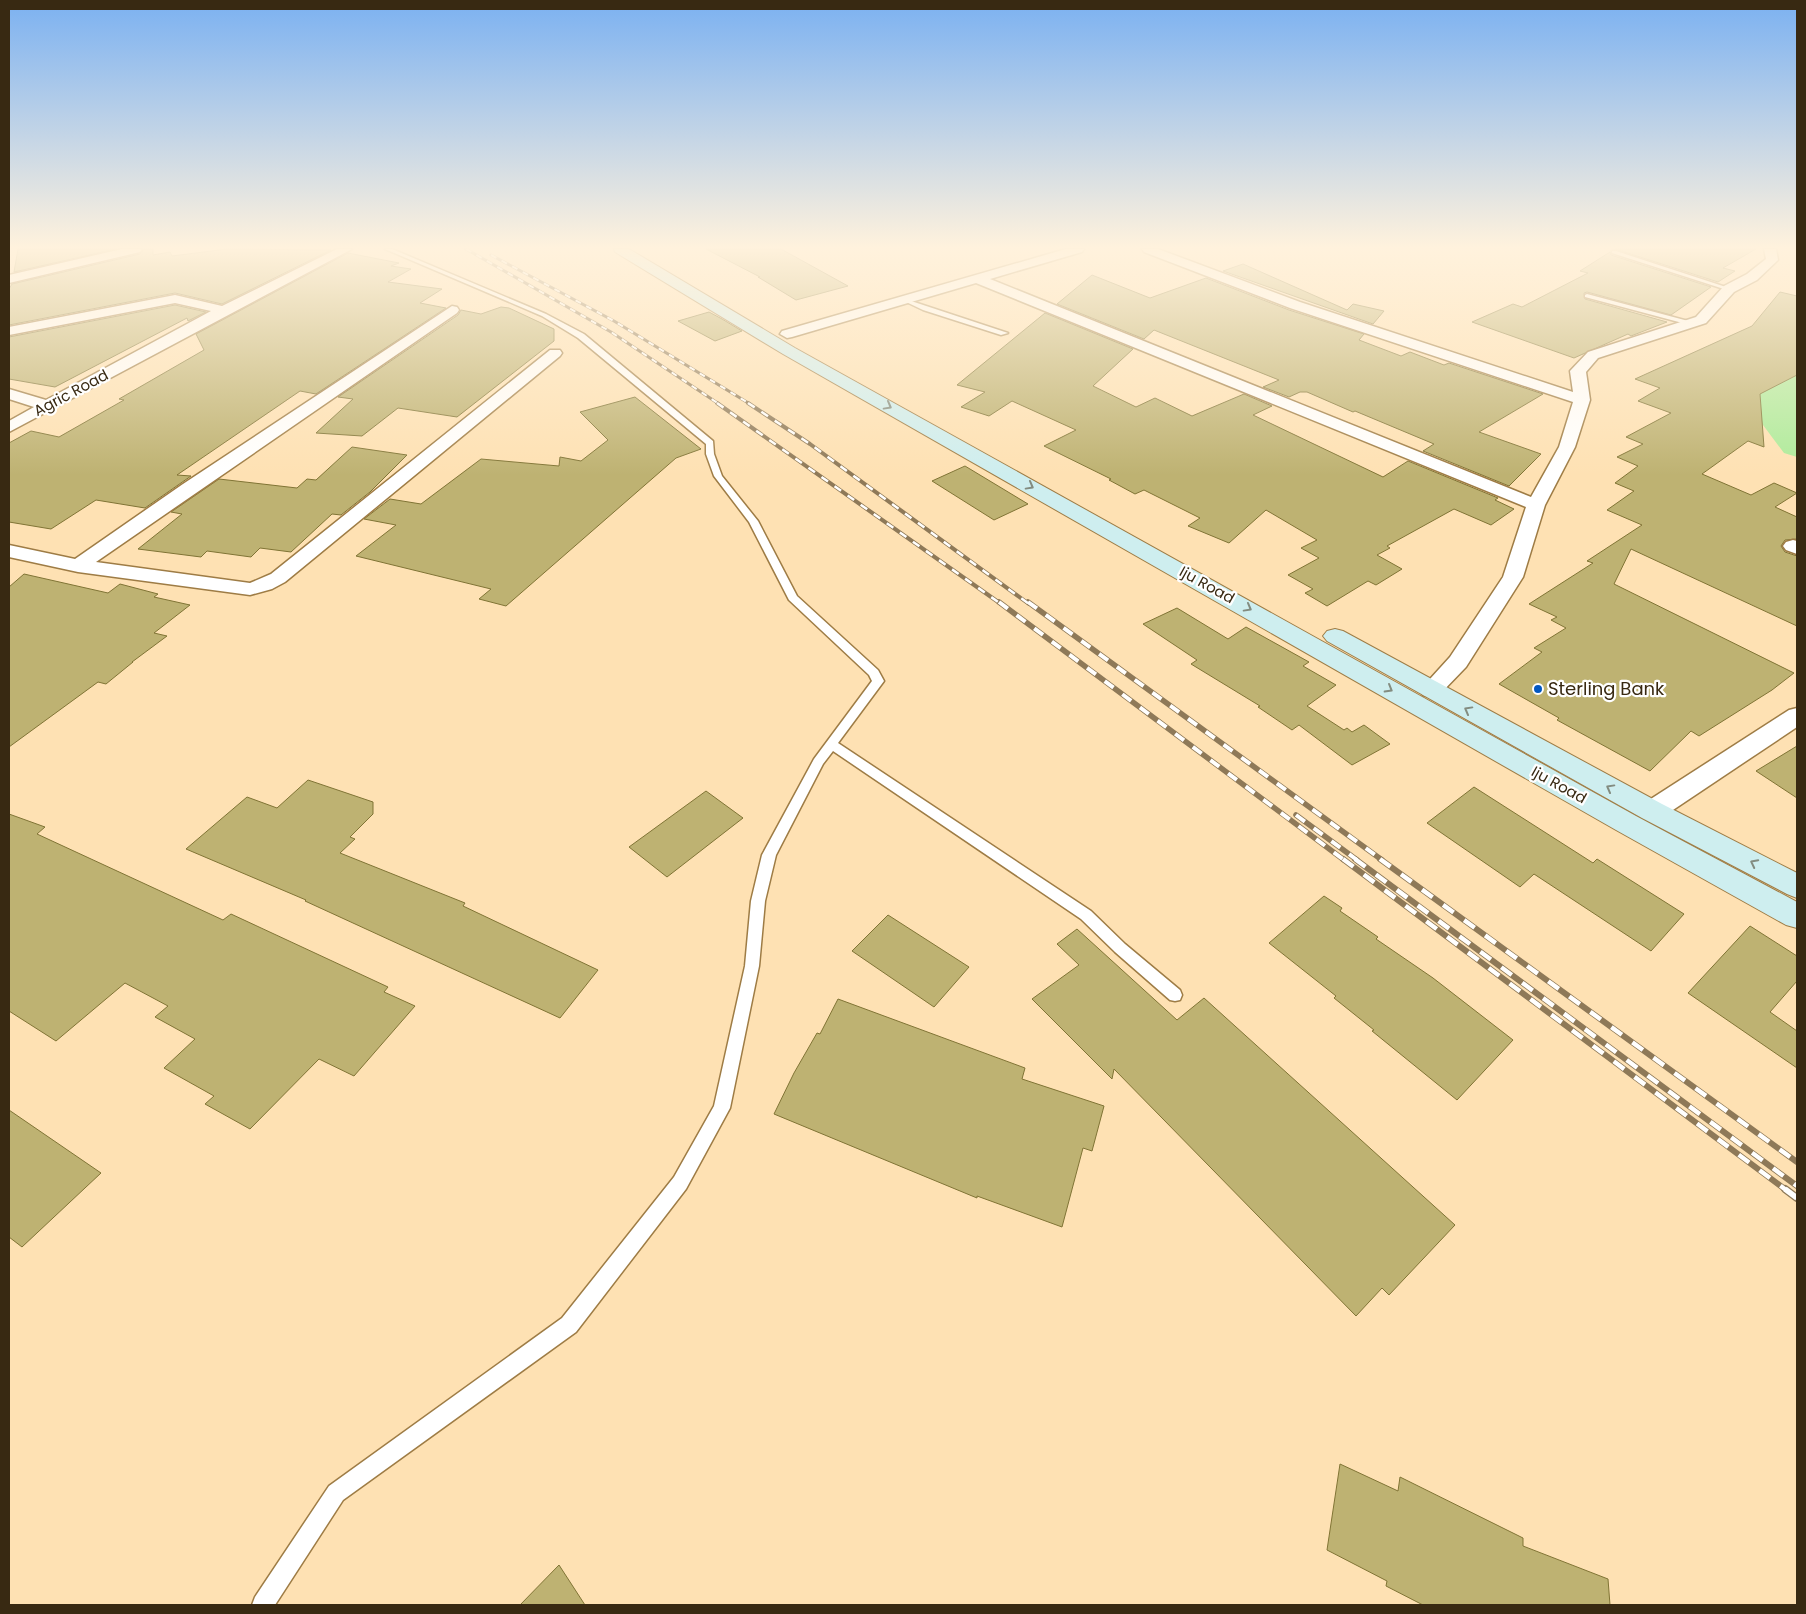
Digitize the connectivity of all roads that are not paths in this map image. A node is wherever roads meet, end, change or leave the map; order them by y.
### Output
1 (44, 324) edge
2 (198, 324) edge
3 (431, 324) edge
4 (560, 324) edge
5 (746, 324) edge
6 (771, 324) edge
7 (820, 324) edge
8 (975, 324) edge
9 (1090, 324) edge
10 (1354, 324) edge
11 (1686, 324) edge
12 (9, 331) edge
13 (1004, 333) dead end
14 (787, 334) junction
15 (555, 353) dead end
16 (9, 394) edge
17 (1582, 400) junction
18 (48, 406) junction
19 (9, 427) edge
20 (1536, 505) junction
21 (9, 551) edge
22 (78, 566) junction
23 (1318, 637) junction
24 (1431, 690) junction
25 (1797, 716) edge
26 (831, 744) junction
27 (1652, 810) junction
28 (1797, 886) edge
29 (1797, 916) edge
30 (1175, 995) dead end
31 (263, 1605) edge

1 - 12 street
2 - 18 street, Agric Road
3 - 22 street
4 - 26 lane
5 -> 23 main road, Iju Road
6 - 14 main road, Iju Road
7 - 14 street
8 - 13 lane
9 - 20 street
10 - 17 street
11 - 17 street
14 - 23 main road, Iju Road
15 - 22 street
16 - 18 street
17 - 20 street
18 - 19 street, Agric Road
20 - 24 street
21 - 22 street
23 - 24 main road, Iju Road
23 -> 29 main road, Iju Road
27 -> 24 main road, Iju Road
25 - 27 street
26 - 30 lane
26 - 31 lane
28 -> 27 main road, Iju Road

